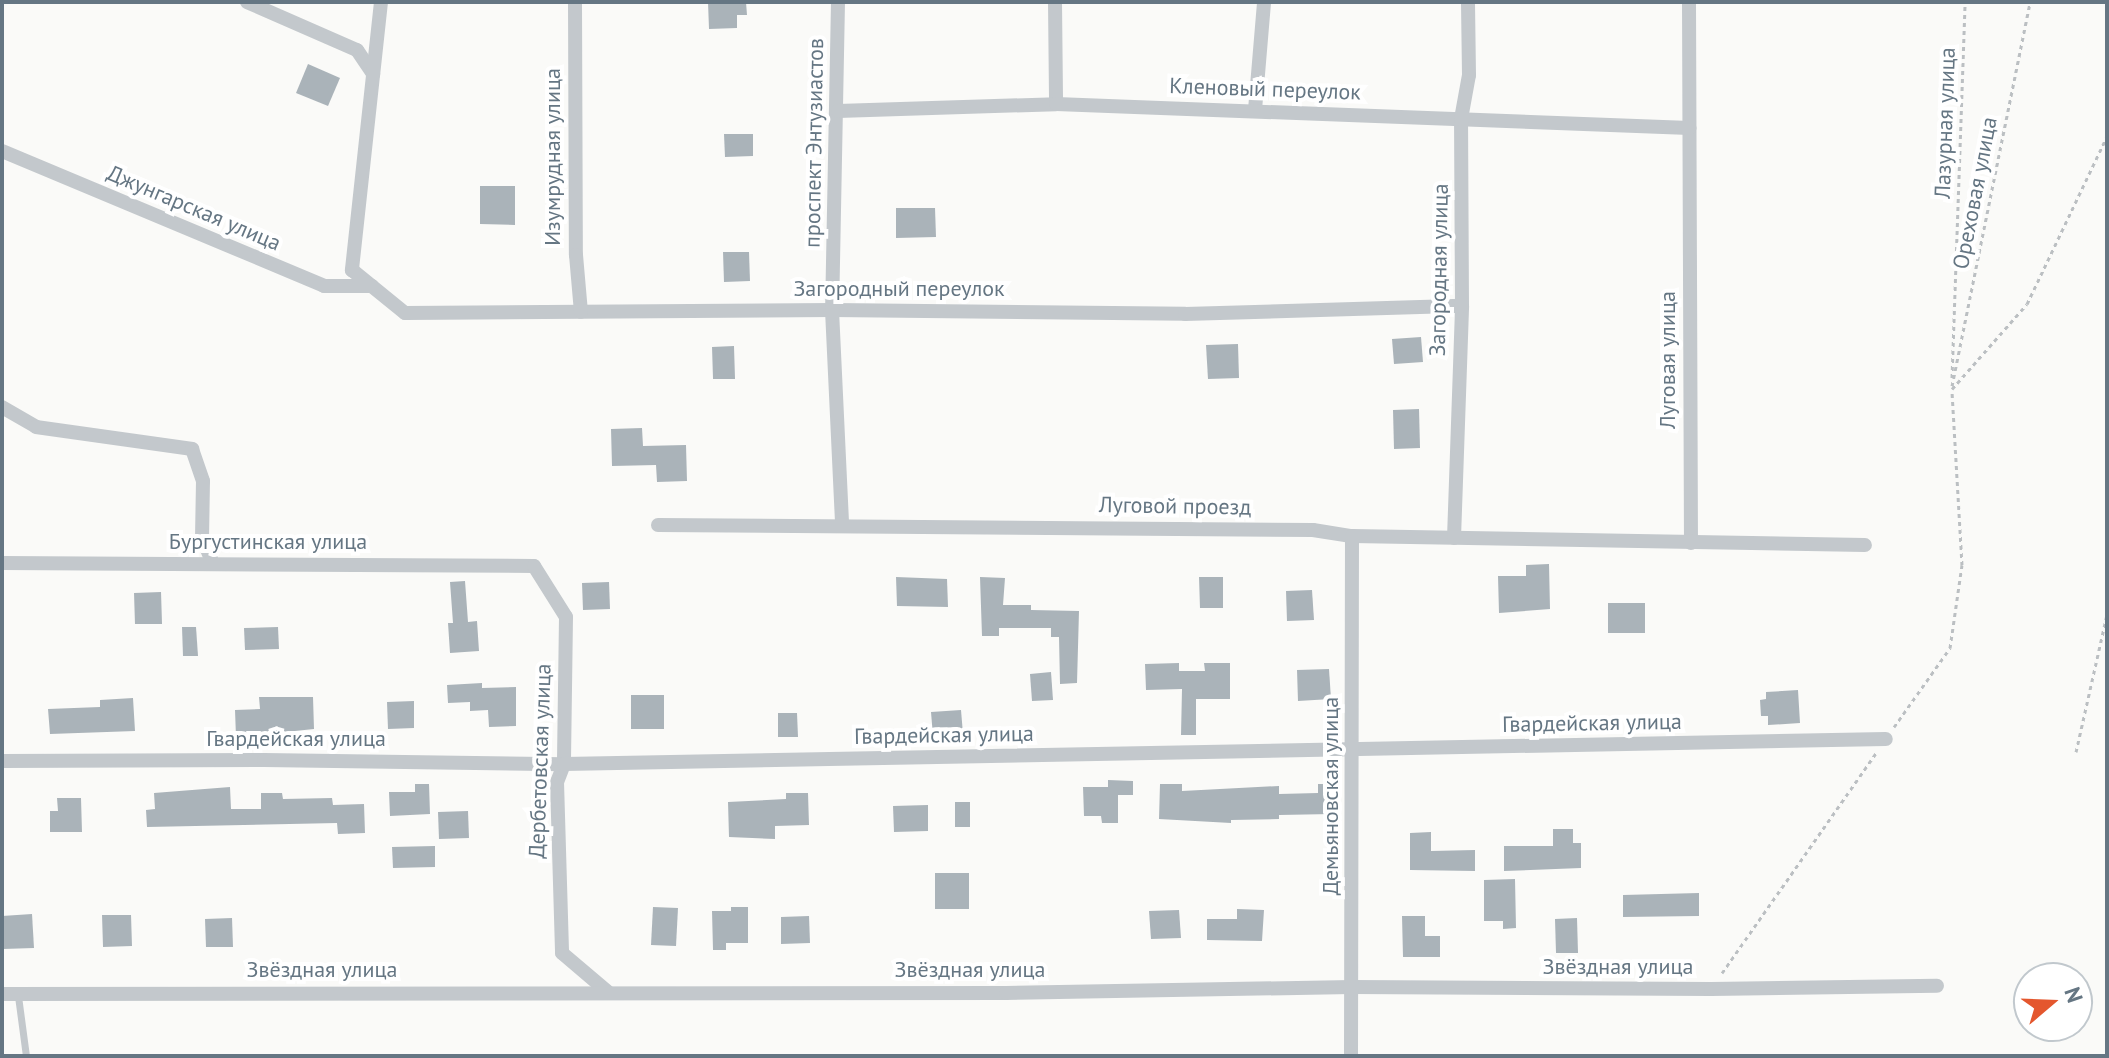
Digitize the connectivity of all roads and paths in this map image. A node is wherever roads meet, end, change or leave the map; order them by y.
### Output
1 (247, 2) edge
2 (381, 2) edge
3 (575, 2) edge
4 (838, 2) edge
5 (1055, 2) edge
6 (1264, 2) edge
7 (1468, 2) edge
8 (1689, 2) edge
9 (1965, 2) edge
10 (2030, 2) edge
11 (373, 74) junction
12 (1056, 104) junction
13 (1255, 110) junction
14 (838, 111) junction
15 (1461, 119) junction
16 (1690, 128) junction
17 (2107, 136) edge
18 (2, 151) edge
19 (372, 286) junction
20 (1462, 306) junction
21 (832, 310) junction
22 (581, 312) junction
23 (1952, 389) junction
24 (2, 407) edge
25 (658, 525) dead end
26 (842, 525) junction
27 (1352, 536) junction
28 (1454, 538) junction
29 (1691, 543) junction
30 (1865, 545) dead end
31 (2, 563) edge
32 (213, 564) junction
33 (534, 566) joint
34 (2107, 614) edge
35 (1886, 739) junction
36 (1354, 748) junction
37 (2076, 752) dead end
38 (2, 761) edge
39 (564, 764) junction
40 (1937, 986) dead end
41 (1352, 987) junction
42 (1711, 989) junction
43 (608, 992) junction
44 (2, 994) edge
45 (18, 996) junction
46 (26, 1056) edge
47 (1351, 1056) edge

1 - 11 street
2 - 11 street
3 - 22 street, Изумрудная улица
4 - 14 street, проспект Энтузиастов
5 - 12 street
6 - 13 street
7 - 15 street, Загородная улица
8 - 16 street, Луговая улица
9 - 23 path, Лазурная улица
10 - 23 path, Ореховая улица
11 - 19 street, Загородный переулок
12 - 13 street, Кленовый переулок
12 - 14 street, Кленовый переулок
13 - 15 street, Кленовый переулок
14 - 21 street, проспект Энтузиастов
15 - 16 street, Кленовый переулок
15 - 20 street, Загородная улица
16 - 29 street, Луговая улица
17 - 23 path
18 - 19 street, Джунгарская улица
19 - 22 street, Загородный переулок
20 - 21 street, Загородный переулок
20 - 28 street, Загородная улица
21 - 22 street, Загородный переулок
21 - 26 street, проспект Энтузиастов
23 - 35 path
24 - 32 street
25 - 26 street, Луговой проезд
26 - 27 street, Луговой проезд
27 - 28 street, Луговой проезд
27 - 36 street, Демьяновская улица
28 - 29 street, Луговой проезд
29 - 30 street
31 - 32 street, Бургустинская улица
32 - 33 street, Бургустинская улица
33 - 39 street, Дербетовская улица
34 - 37 path
35 - 36 street, Гвардейская улица
35 - 42 path
36 - 39 street, Гвардейская улица
36 - 41 street, Демьяновская улица
38 - 39 street, Гвардейская улица
39 - 43 street, Дербетовская улица
40 - 42 street, Звёздная улица
41 - 42 street, Звёздная улица
41 - 43 street, Звёздная улица
41 - 47 street, Демьяновская улица
43 - 45 street, Звёздная улица
44 - 45 street, Звёздная улица
45 - 46 lane

